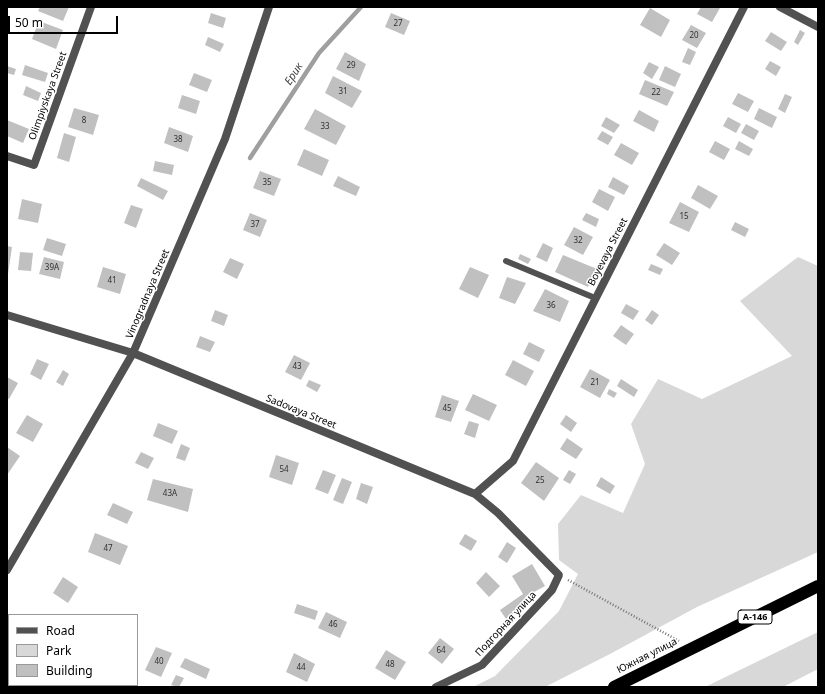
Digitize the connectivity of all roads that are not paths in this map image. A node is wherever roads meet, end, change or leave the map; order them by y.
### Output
1 (91, 7) edge
2 (269, 7) edge
3 (744, 7) edge
4 (780, 7) edge
5 (818, 27) edge
6 (7, 156) edge
7 (506, 261) dead end
8 (595, 298) junction
9 (7, 315) edge
10 (133, 354) junction
11 (475, 494) junction
12 (7, 570) edge
13 (559, 575) joint
14 (818, 586) edge
15 (436, 687) edge
16 (614, 687) edge

1 - 6 street, Olimpiyskaya Street
2 - 10 street, Vinogradnaya Street
3 - 8 street, Boyevaya Street
4 - 5 street
7 - 8 lane
8 - 11 street, Boyevaya Street
9 - 10 street, Sadovaya Street
10 - 11 street, Sadovaya Street
10 - 12 street, Vinogradnaya Street
11 - 13 street, Sadovaya Street
13 - 15 street, Подгорная улица
14 - 16 highway, Южная улица / А-146

